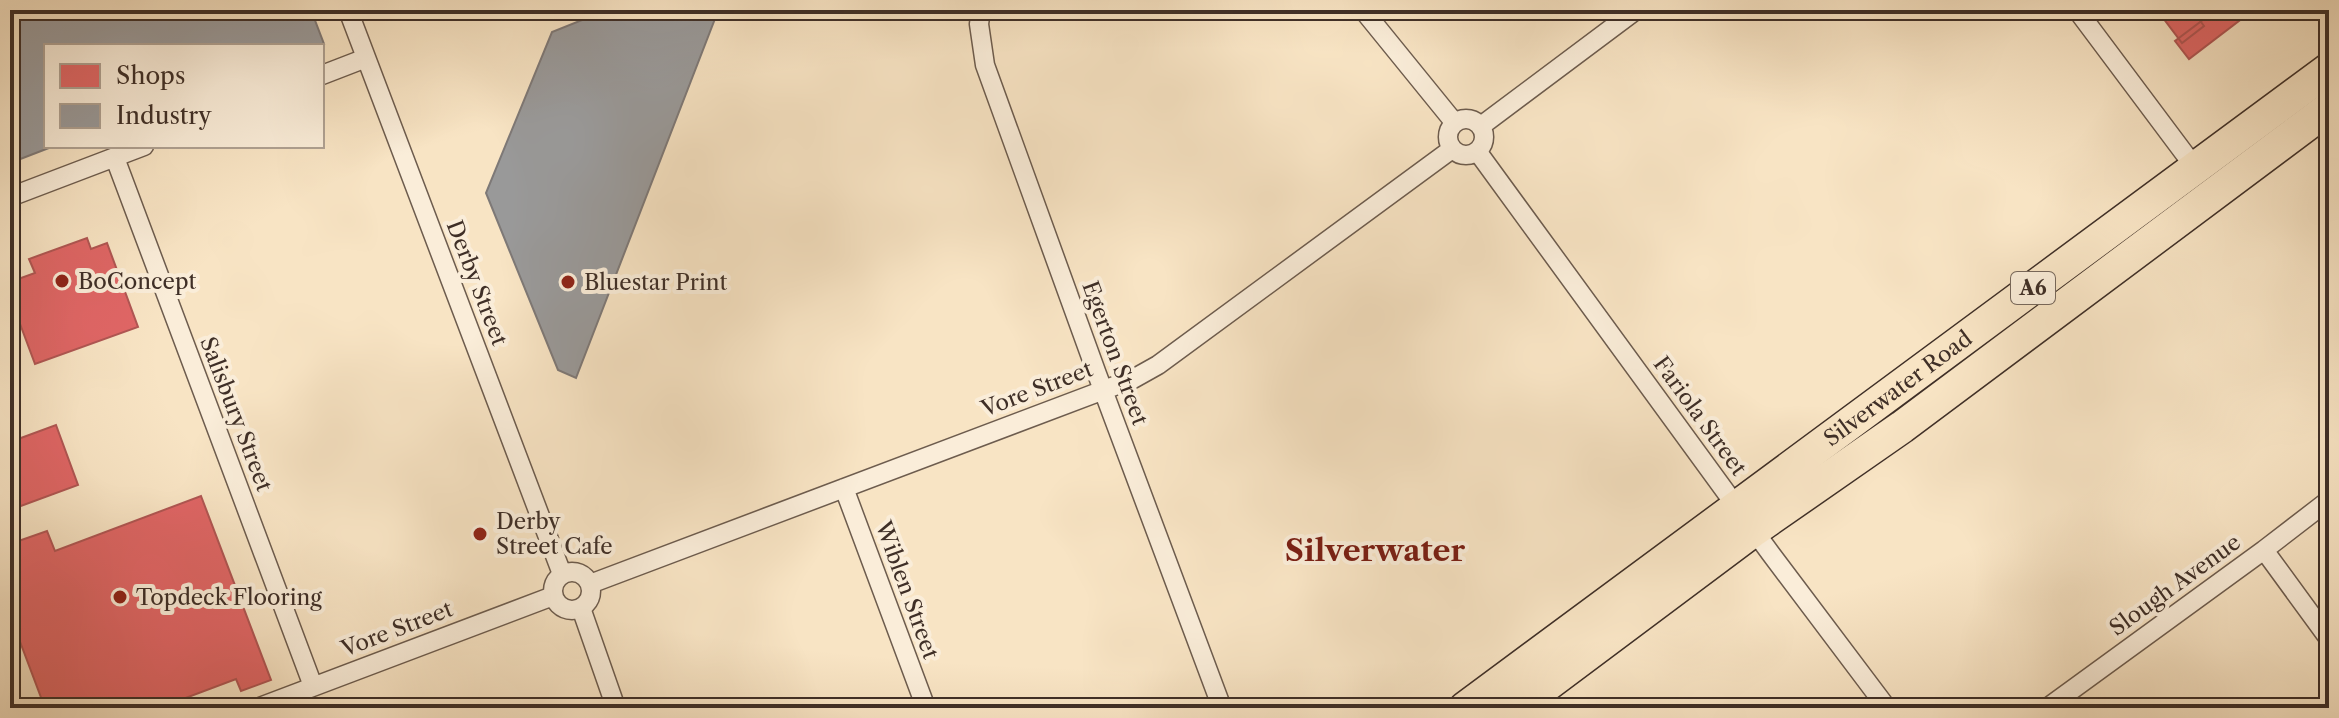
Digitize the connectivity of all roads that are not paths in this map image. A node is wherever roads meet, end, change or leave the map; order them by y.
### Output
1 (348, 10) edge
2 (981, 10) edge
3 (1363, 10) edge
4 (1636, 10) edge
5 (2077, 10) edge
6 (366, 58) junction
7 (2329, 69) edge
8 (324, 74) edge
9 (2329, 108) edge
10 (1454, 122) junction
11 (1481, 126) junction
12 (139, 148) edge
13 (1452, 149) junction
14 (1477, 151) junction
15 (115, 158) junction
16 (2196, 169) junction
17 (10, 197) edge
18 (1103, 390) junction
19 (844, 488) junction
20 (2329, 500) edge
21 (1745, 518) junction
22 (2264, 550) junction
23 (562, 574) junction
24 (590, 584) junction
25 (553, 596) junction
26 (581, 608) junction
27 (2329, 639) edge
28 (313, 686) junction
29 (257, 708) edge
30 (616, 708) edge
31 (926, 708) edge
32 (1222, 708) edge
33 (1465, 708) edge
34 (1516, 708) edge
35 (1887, 708) edge
36 (2047, 708) edge

1 - 6 street, Derby Street
2 - 18 street, Egerton Street
3 - 10 street
4 - 11 street
5 - 16 street
6 - 8 street
6 - 23 street, Derby Street
7 - 16 highway, Silverwater Road / A6
9 - 21 highway, Silverwater Road / A6
10 - 11 street
10 - 13 street
11 - 14 street
12 - 15 street
13 - 14 street
13 - 18 street, Vore Street
14 - 21 street, Fariola Street
15 - 17 street
15 - 28 street, Salisbury Street
16 - 21 highway, Silverwater Road / A6
18 - 19 street, Vore Street
18 - 32 street, Egerton Street
19 - 24 street, Vore Street
19 - 31 street, Wiblen Street
20 - 22 street, Slough Avenue
21 - 33 highway, Silverwater Road / A6
21 - 34 highway, Silverwater Road / A6
21 - 35 street, Fariola Street
22 - 27 street
22 - 36 street, Slough Avenue
23 - 24 street
23 - 25 street
24 - 26 street
25 - 26 street
25 - 28 street, Vore Street
26 - 30 street
28 - 29 street, Vore Street

